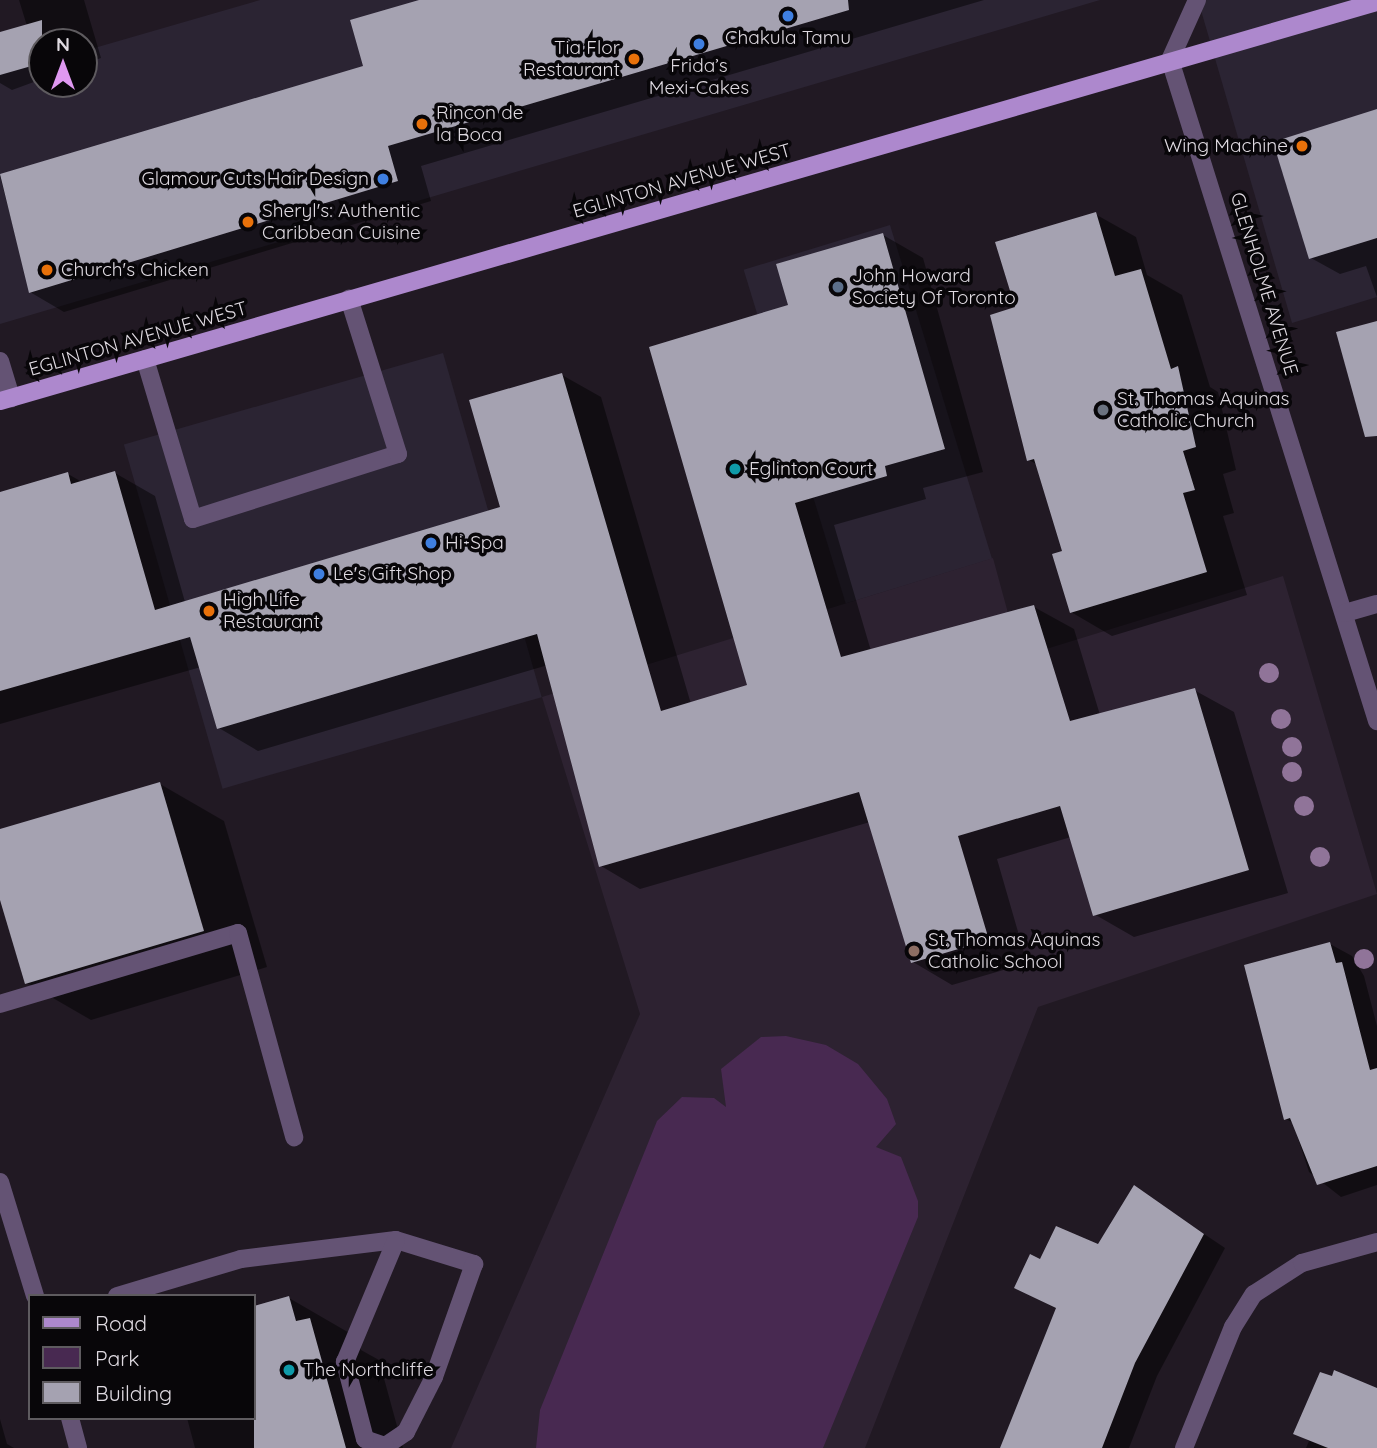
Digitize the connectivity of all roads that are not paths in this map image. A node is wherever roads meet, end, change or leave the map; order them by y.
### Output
1 (1197, 0) edge
2 (1377, 2) edge
3 (1170, 60) junction
4 (349, 299) junction
5 (145, 359) junction
6 (0, 361) edge
7 (5, 400) edge
8 (1377, 604) edge
9 (1345, 613) junction
10 (1377, 721) edge
11 (0, 1004) edge
12 (294, 1137) dead end
13 (0, 1182) edge
14 (396, 1240) junction
15 (1377, 1241) edge
16 (33, 1294) edge
17 (124, 1294) edge
18 (70, 1420) edge
19 (78, 1448) edge
20 (1184, 1448) edge

1 - 3 street
2 - 3 main road, EGLINTON AVENUE WEST
3 - 4 main road, EGLINTON AVENUE WEST
3 - 9 street, GLENHOLME AVENUE
4 - 5 main road, EGLINTON AVENUE WEST
4 - 5 street
5 - 7 main road, EGLINTON AVENUE WEST
6 - 7 street
8 - 9 street
9 - 10 street, GLENHOLME AVENUE
11 - 12 street
13 - 16 street
14 - 14 street
14 - 17 street
15 - 20 street
18 - 19 street

